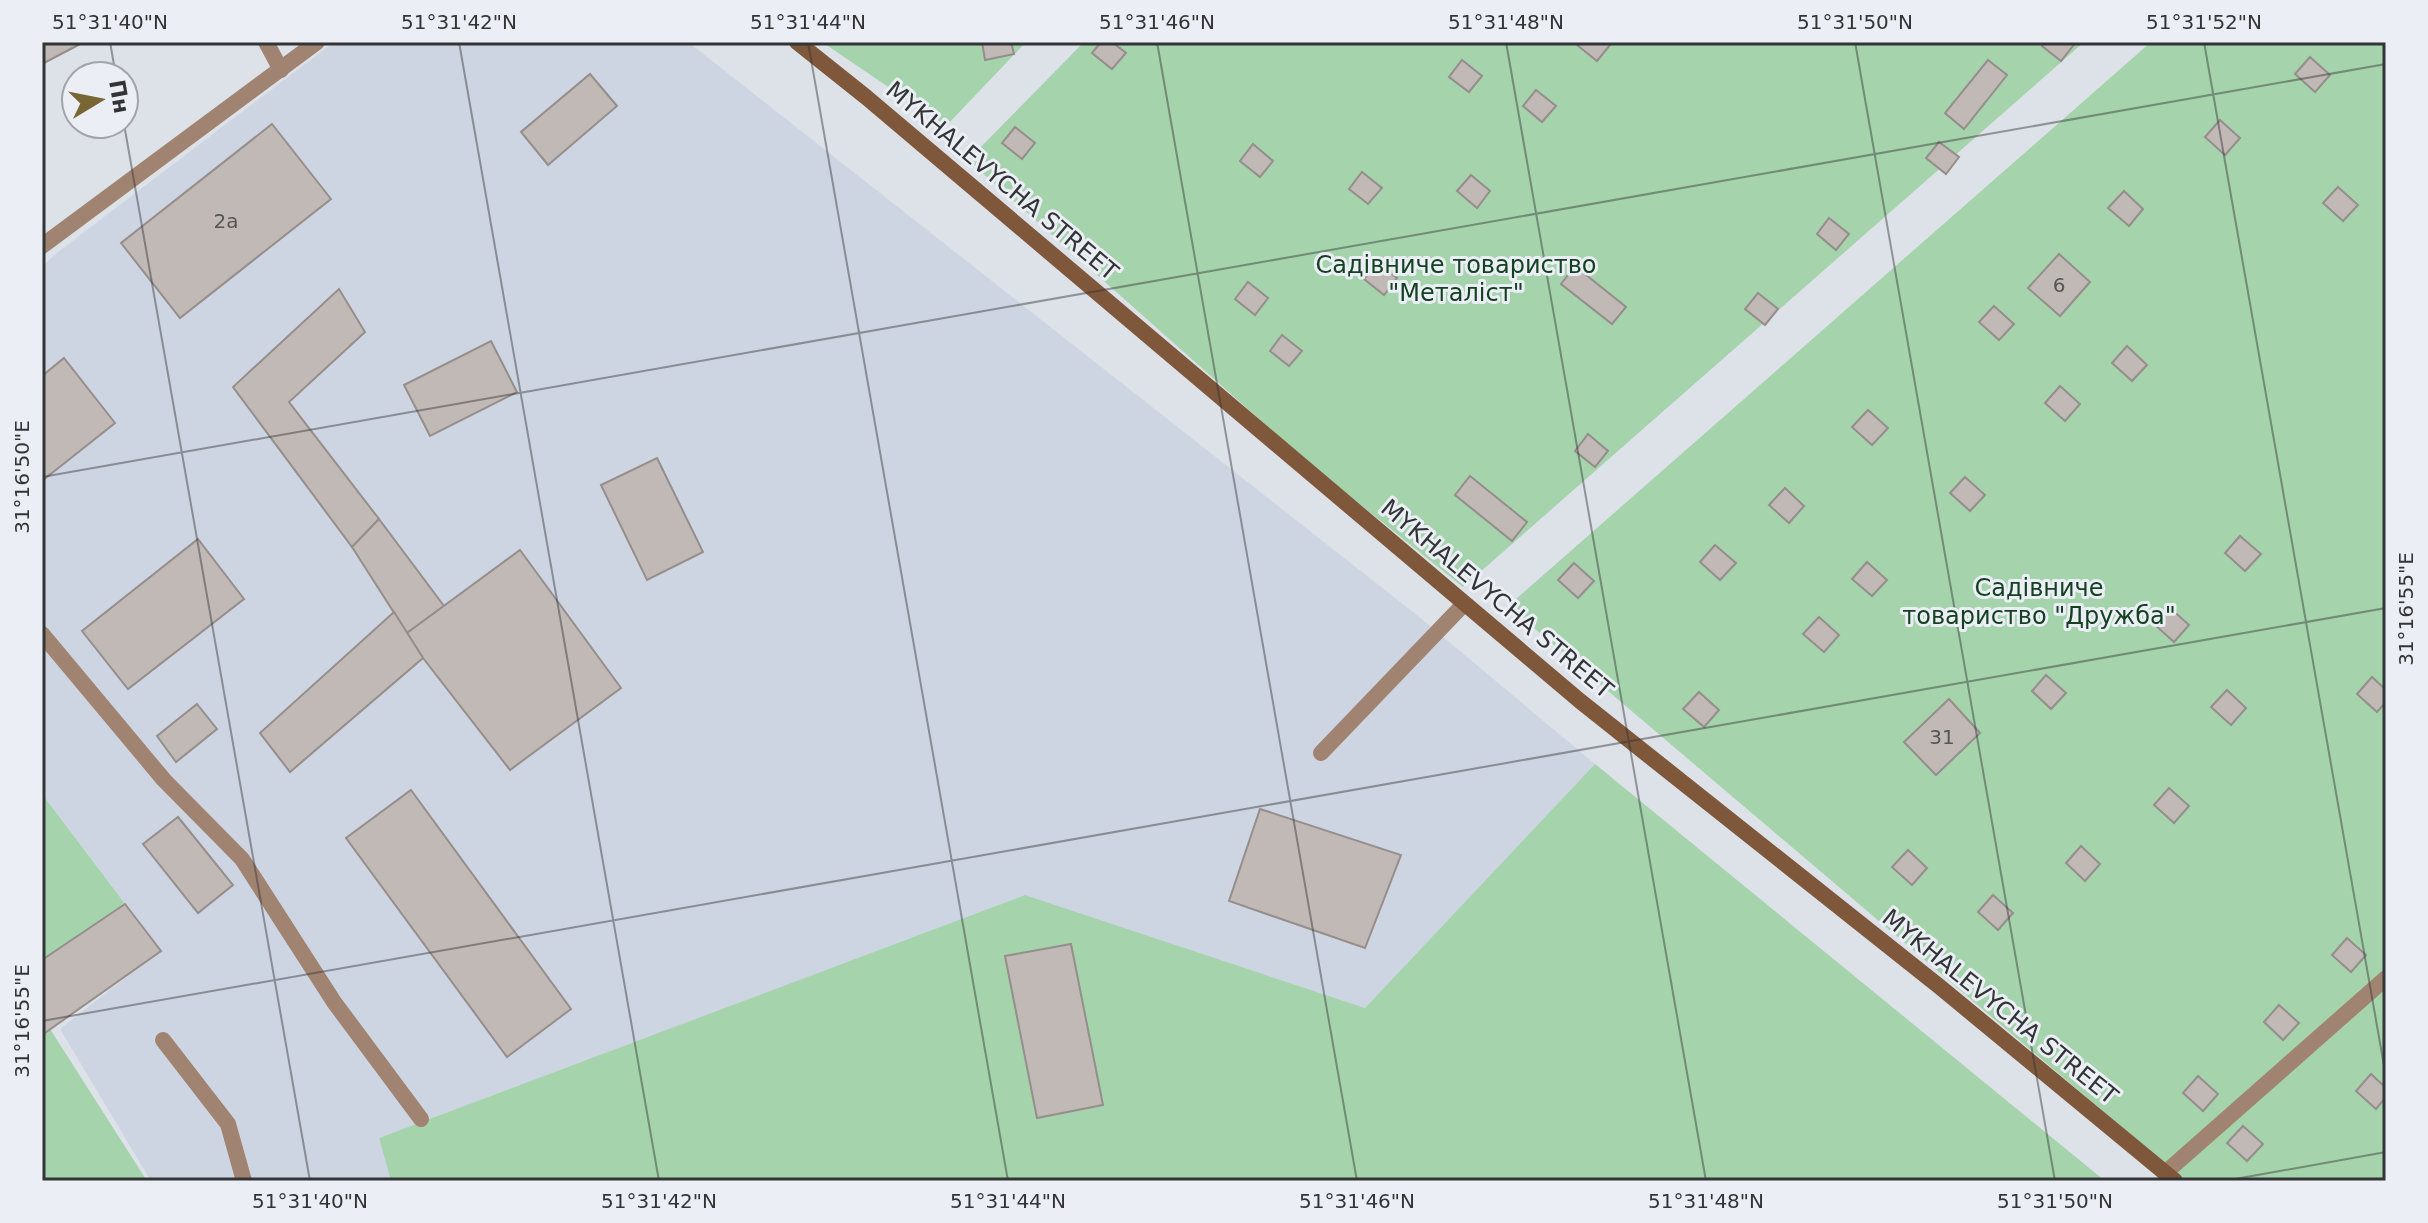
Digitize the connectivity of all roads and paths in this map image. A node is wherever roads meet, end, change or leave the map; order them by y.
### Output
1 (266, 42) edge
2 (317, 42) edge
3 (797, 42) edge
4 (281, 70) junction
5 (42, 246) edge
6 (1464, 604) junction
7 (42, 634) edge
8 (1321, 753) dead end
9 (2386, 978) edge
10 (163, 1040) dead end
11 (421, 1119) dead end
12 (2170, 1177) edge
13 (244, 1181) edge

1 - 4 lane
2 - 4 lane
3 - 6 street, MYKHALEVYCHA STREET
4 - 5 lane
6 - 8 lane
6 - 12 street, MYKHALEVYCHA STREET
7 - 11 lane
9 - 12 lane
10 - 13 lane

